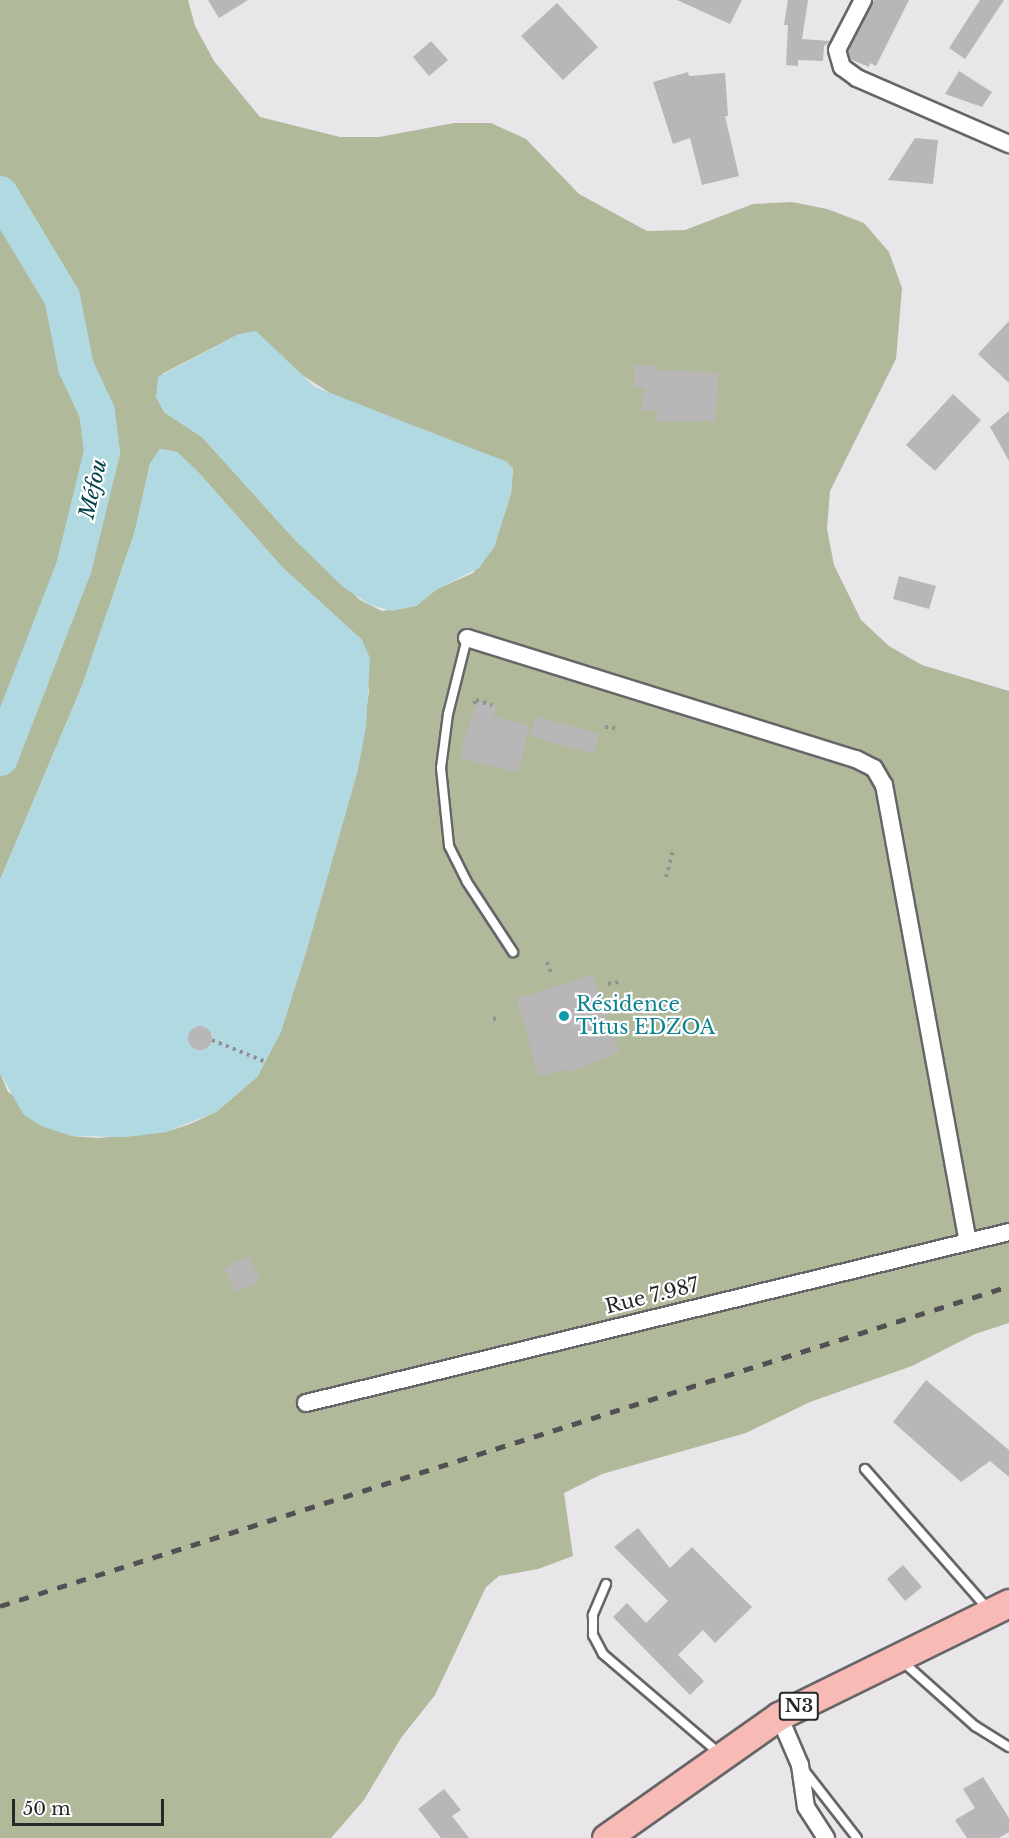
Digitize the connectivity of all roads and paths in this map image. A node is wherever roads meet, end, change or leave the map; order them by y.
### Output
1 (863, 0) edge
2 (1009, 144) edge
3 (467, 638) joint
4 (474, 704) dead end
5 (492, 705) dead end
6 (605, 727) dead end
7 (616, 728) dead end
8 (673, 850) dead end
9 (666, 877) dead end
10 (513, 952) dead end
11 (547, 962) dead end
12 (552, 976) dead end
13 (619, 982) dead end
14 (608, 984) dead end
15 (500, 1017) dead end
16 (493, 1019) dead end
17 (212, 1040) dead end
18 (266, 1062) dead end
19 (1009, 1232) edge
20 (968, 1240) junction
21 (306, 1402) dead end
22 (865, 1469) dead end
23 (606, 1584) dead end
24 (999, 1607) edge
25 (897, 1657) junction
26 (779, 1716) junction
27 (1009, 1747) edge
28 (722, 1756) junction
29 (800, 1765) junction
30 (606, 1838) edge
31 (826, 1838) edge
32 (857, 1838) edge

1 - 2 street
3 - 10 lane
3 - 20 street
4 - 5 path
6 - 7 path
8 - 9 path
11 - 12 path
13 - 14 path
15 - 16 path
17 - 18 path
19 - 20 street, Rue 7.987
20 - 21 street, Rue 7.987
22 - 24 lane
23 - 28 lane
24 - 25 highway, N3
25 - 26 highway, N3
25 - 27 lane
26 - 28 highway, N3
26 - 29 street
28 - 30 highway, N3
29 - 31 street
29 - 32 lane

